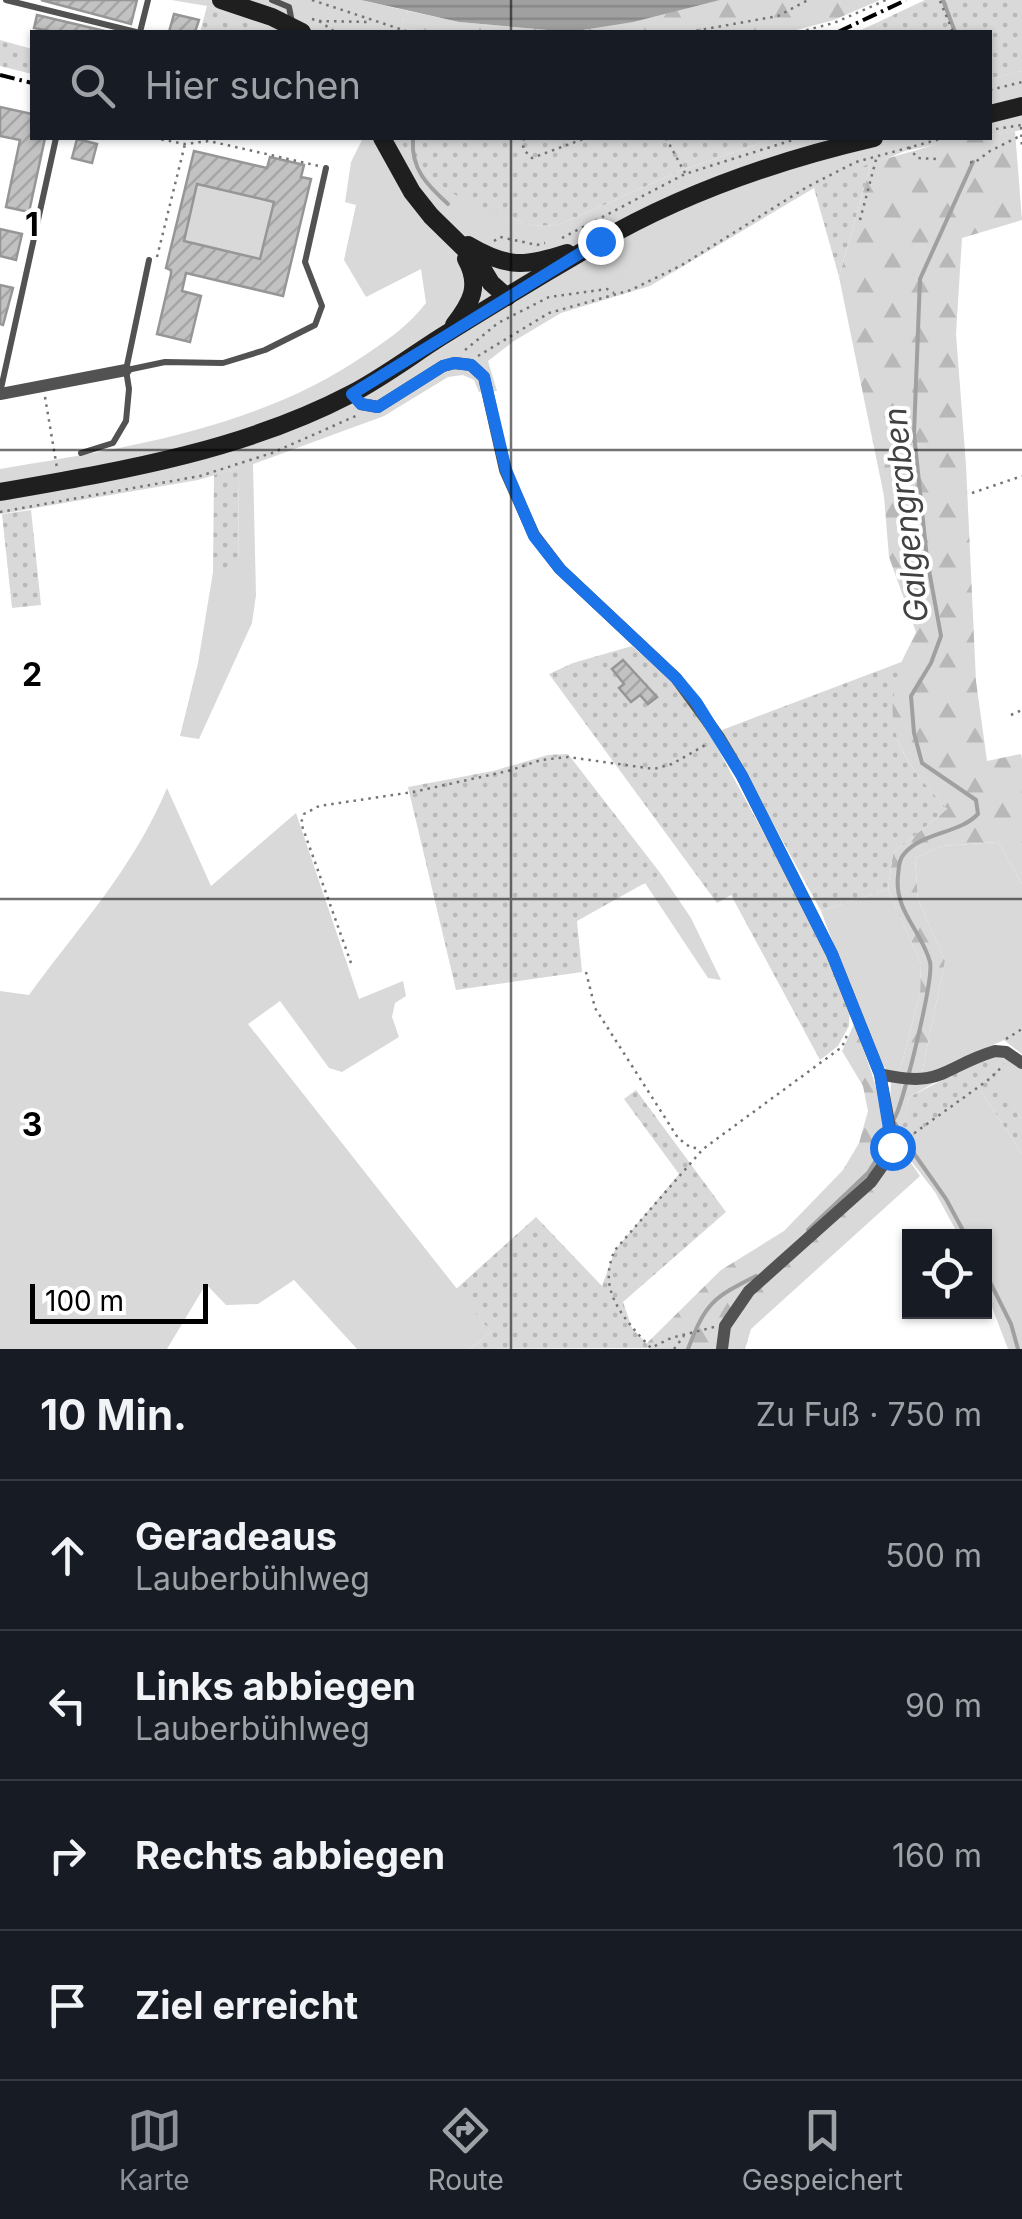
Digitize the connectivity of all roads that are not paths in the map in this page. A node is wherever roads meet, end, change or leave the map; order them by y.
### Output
1 (6, 0) edge
2 (148, 0) edge
3 (221, 0) edge
4 (272, 0) edge
5 (125, 30) edge
6 (134, 30) edge
7 (297, 30) edge
8 (1022, 106) edge
9 (992, 114) edge
10 (56, 140) edge
11 (383, 140) edge
12 (876, 146) edge
13 (326, 168) road end
14 (454, 237) junction
15 (600, 241) junction
16 (486, 256) junction
17 (149, 260) road end
18 (509, 296) junction
19 (448, 333) junction
20 (126, 370) junction
21 (0, 394) edge
22 (352, 394) junction
23 (82, 454) dead end
24 (0, 492) edge
25 (1016, 1059) edge
26 (887, 1076) junction
27 (722, 1349) edge

1 - 5 lane
2 - 6 lane
3 - 7 main road
4 - 7 lane
8 - 9 main road
10 - 21 lane
11 - 14 main road
12 - 15 main road
13 - 20 lane
14 - 16 main road
14 - 18 main road
14 - 19 main road
15 - 16 main road
15 - 18 main road
16 - 18 main road
17 - 20 lane
18 - 19 main road
19 - 22 main road
20 - 21 street
20 - 23 lane
22 - 24 main road
22 - 26 street
25 - 26 street
26 - 27 street

